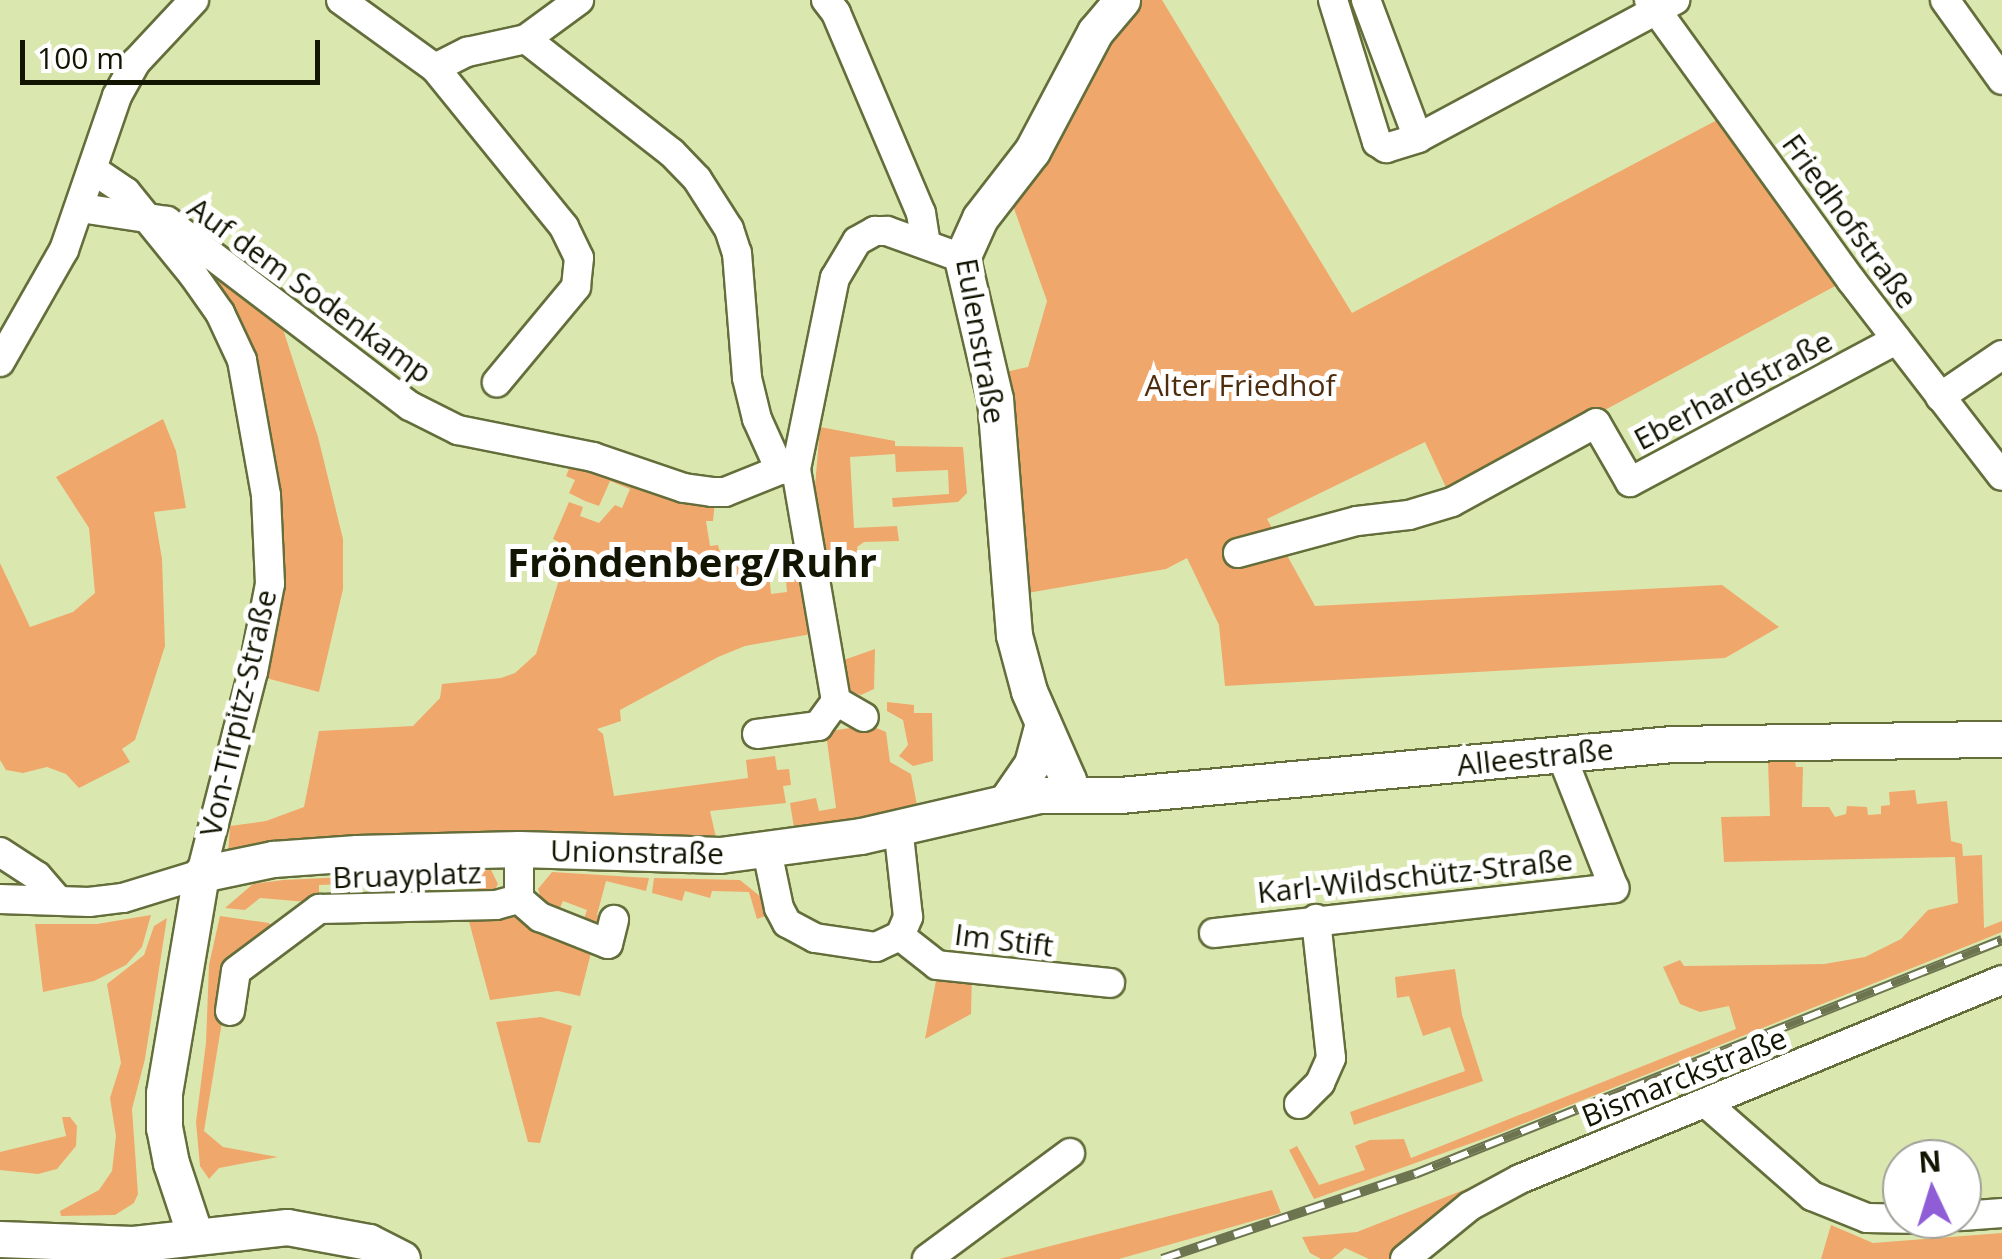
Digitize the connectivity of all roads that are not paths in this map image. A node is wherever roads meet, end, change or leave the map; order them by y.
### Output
1 (194, 0) edge
2 (341, 0) edge
3 (579, 0) edge
4 (1122, 0) edge
5 (1333, 0) edge
6 (1366, 0) edge
7 (1945, 0) edge
8 (1660, 3) edge
9 (834, 4) edge
10 (526, 39) junction
11 (435, 68) junction
12 (2002, 80) edge
13 (1418, 138) junction
14 (94, 170) junction
15 (81, 208) junction
16 (145, 216) junction
17 (926, 244) junction
18 (962, 258) junction
19 (1896, 340) junction
20 (2002, 355) edge
21 (0, 362) edge
22 (497, 382) dead end
23 (1940, 397) junction
24 (788, 469) junction
25 (2002, 476) edge
26 (1238, 553) dead end
27 (836, 701) junction
28 (864, 716) dead end
29 (1043, 724) junction
30 (1994, 732) edge
31 (757, 734) dead end
32 (1576, 752) junction
33 (1069, 794) junction
34 (1008, 799) junction
35 (898, 827) junction
36 (519, 849) junction
37 (767, 851) junction
38 (0, 852) edge
39 (201, 874) junction
40 (0, 898) edge
41 (519, 898) junction
42 (58, 900) junction
43 (1316, 919) junction
44 (614, 920) dead end
45 (1214, 933) dead end
46 (900, 936) junction
47 (2002, 980) edge
48 (1110, 983) dead end
49 (230, 1011) dead end
50 (1300, 1104) dead end
51 (1707, 1104) junction
52 (1061, 1162) dead end
53 (1882, 1218) edge
54 (0, 1238) edge
55 (199, 1247) edge
56 (402, 1259) edge
57 (927, 1259) edge
58 (1405, 1259) edge

1 - 14 street
2 - 11 street
3 - 10 street
4 - 18 main road, Eulenstraße
5 - 13 street
6 - 13 street
7 - 12 street
8 - 13 street
8 - 19 street, Friedhofstraße
9 - 17 street
10 - 11 street
10 - 24 street
11 - 22 street
14 - 15 street
14 - 16 street, Von-Tirpitz-Straße
15 - 16 street
15 - 21 street
16 - 24 street, Auf dem Sodenkamp
16 - 39 street, Von-Tirpitz-Straße
17 - 18 street
17 - 24 street
18 - 29 main road, Eulenstraße
19 - 23 street, Friedhofstraße
19 - 26 street, Eberhardstraße
20 - 23 street
23 - 25 street, Friedhofstraße
24 - 27 street
27 - 28 street
27 - 31 street
29 - 33 main road, Eulenstraße
29 - 34 main road
30 - 32 main road, Alleestraße
32 - 33 main road, Alleestraße
32 - 43 street, Karl-Wildschütz-Straße
33 - 34 main road, Unionstraße
34 - 35 main road, Unionstraße
35 - 37 main road, Unionstraße
35 - 46 street
36 - 37 main road, Unionstraße
36 - 39 main road, Unionstraße
36 - 41 street
37 - 46 street
38 - 42 street
39 - 42 street
39 - 55 main road, Von-Tirpitz-Straße
40 - 42 street
41 - 44 street
41 - 49 street, Bruayplatz
43 - 45 street, Karl-Wildschütz-Straße
43 - 50 street
46 - 48 street, Im Stift
47 - 51 street, Bismarckstraße
51 - 53 street
51 - 58 street, Bismarckstraße
52 - 57 street
54 - 55 main road
55 - 56 main road

